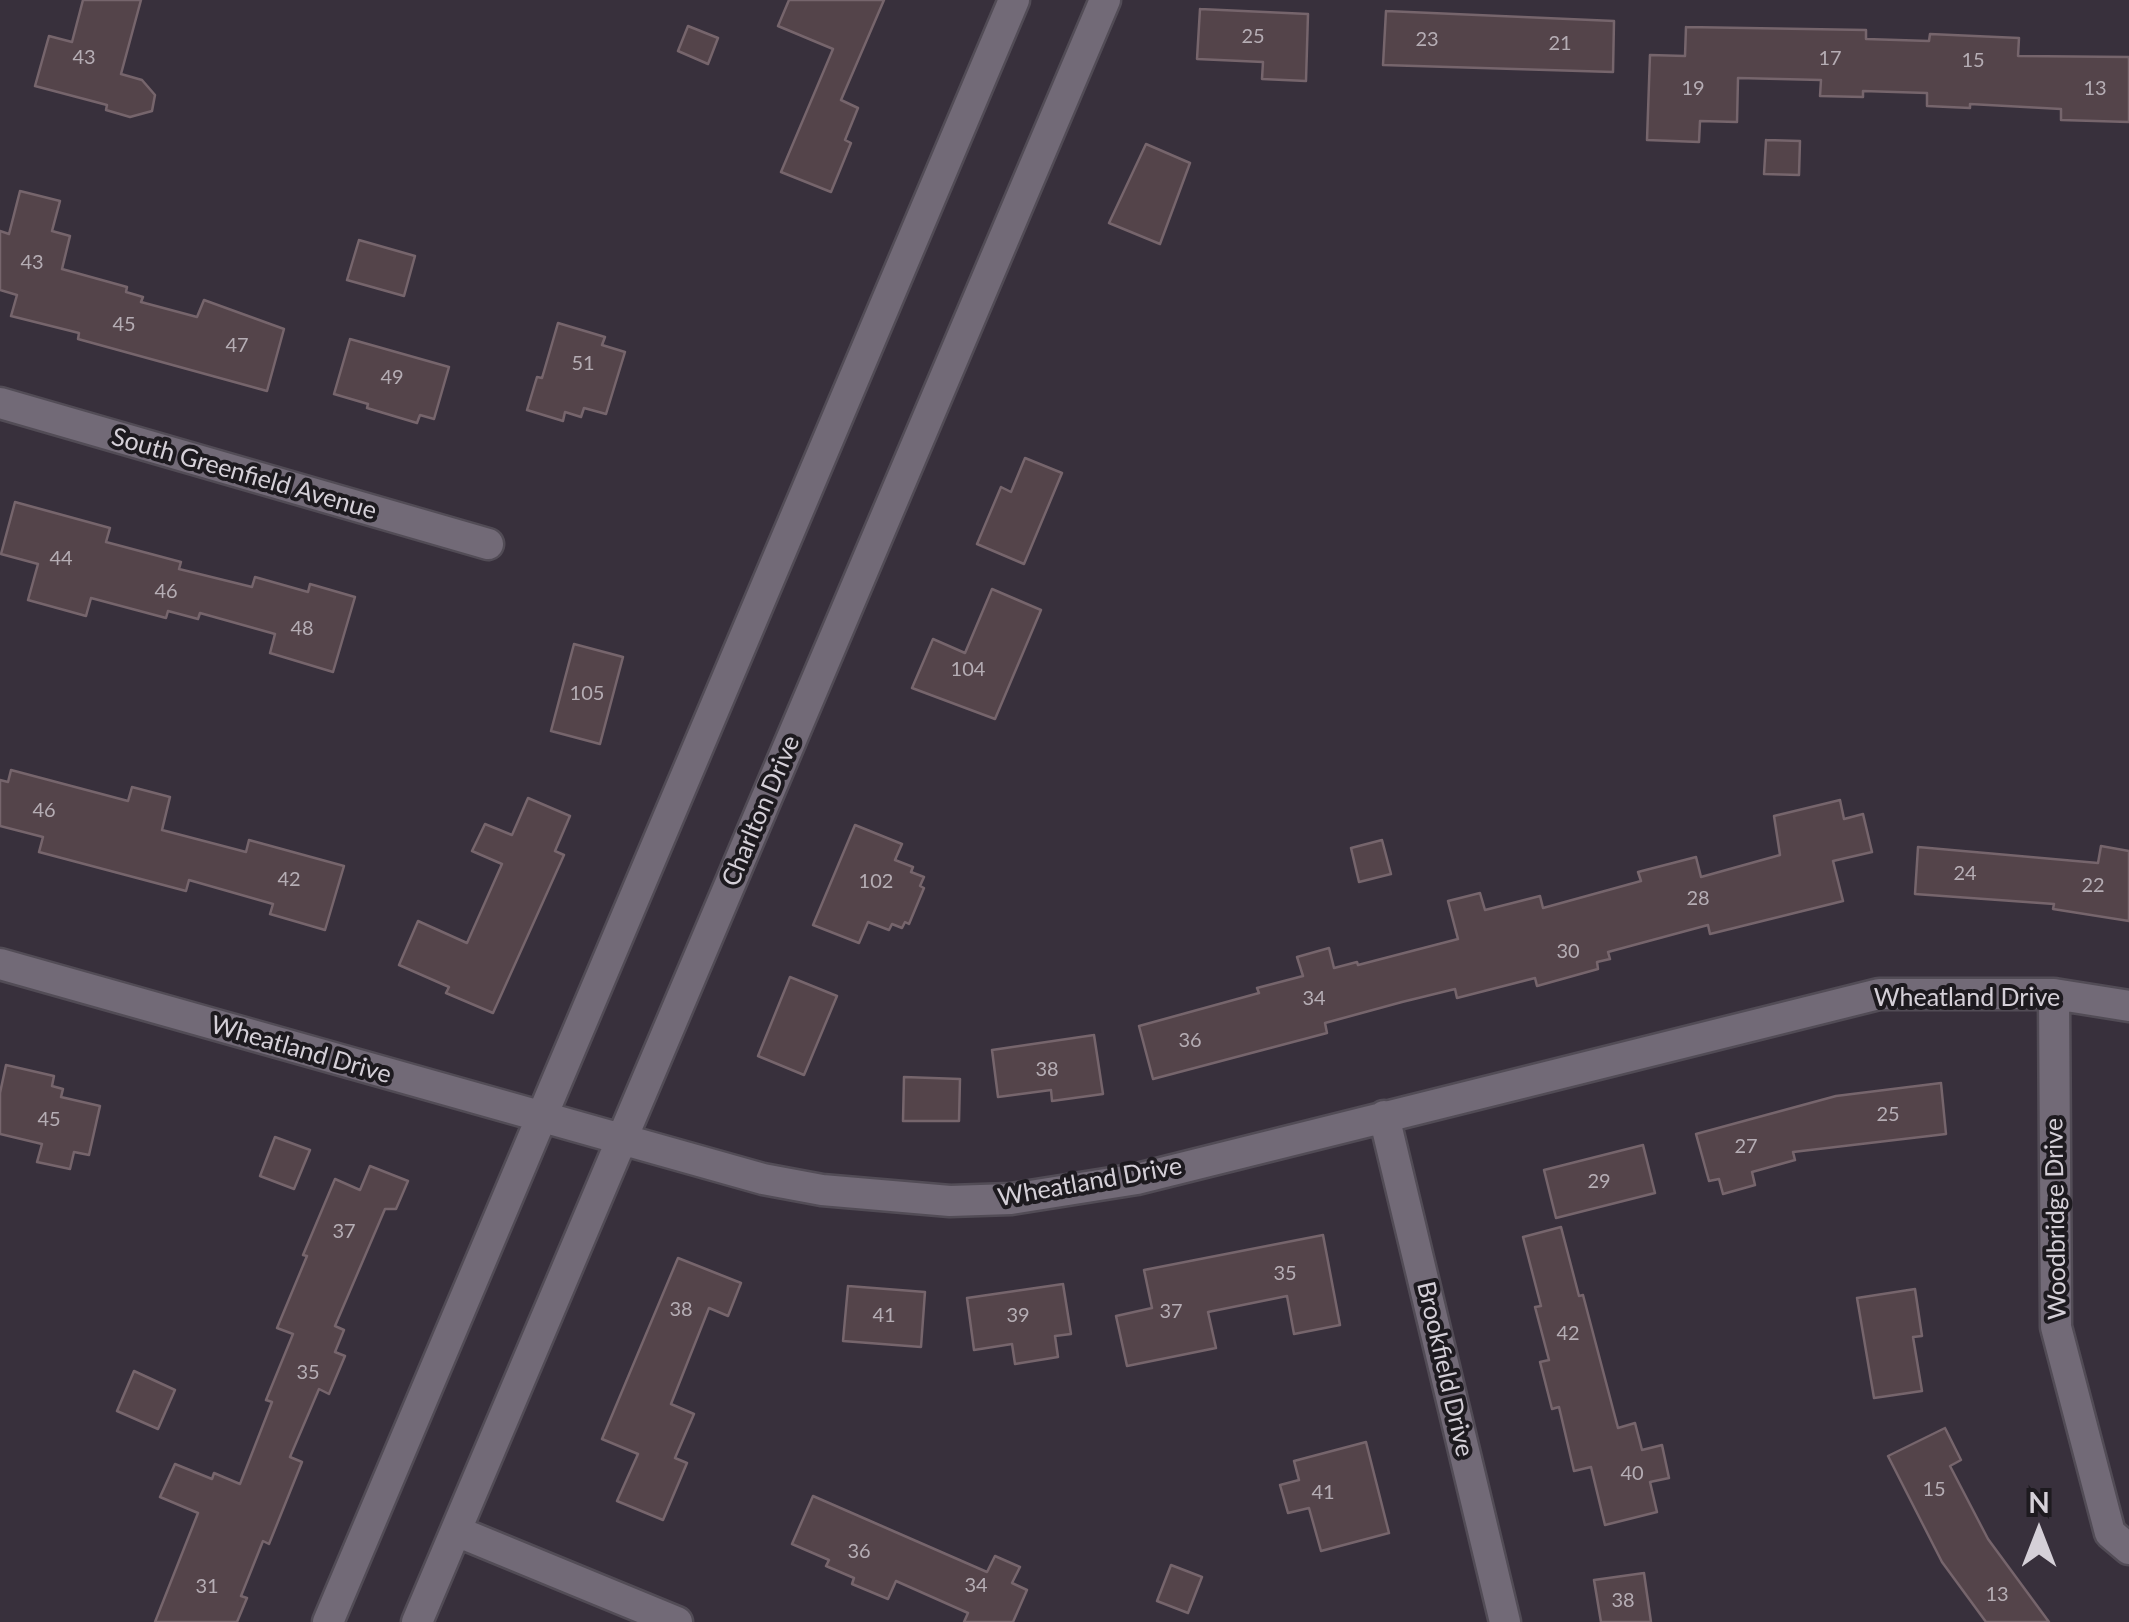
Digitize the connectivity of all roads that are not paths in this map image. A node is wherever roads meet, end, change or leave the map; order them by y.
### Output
1 (1014, 0) edge
2 (1105, 0) edge
3 (0, 403) edge
4 (488, 544) dead end
5 (0, 964) edge
6 (2054, 994) junction
7 (2129, 1006) edge
8 (1384, 1116) junction
9 (540, 1118) junction
10 (622, 1142) junction
11 (456, 1531) junction
12 (2129, 1549) edge
13 (328, 1622) edge
14 (417, 1622) edge
15 (676, 1622) edge
16 (1505, 1622) edge

1 - 9 street
2 - 10 street, Charlton Drive
3 - 4 street, South Greenfield Avenue
5 - 9 street, Wheatland Drive
6 - 7 street, Wheatland Drive
6 - 8 street, Wheatland Drive
6 - 12 street, Woodbridge Drive
8 - 10 street, Wheatland Drive
8 - 16 street, Brookfield Drive
9 - 10 street, Wheatland Drive
9 - 13 street
10 - 11 street, Charlton Drive
11 - 14 street, Charlton Drive
11 - 15 street

